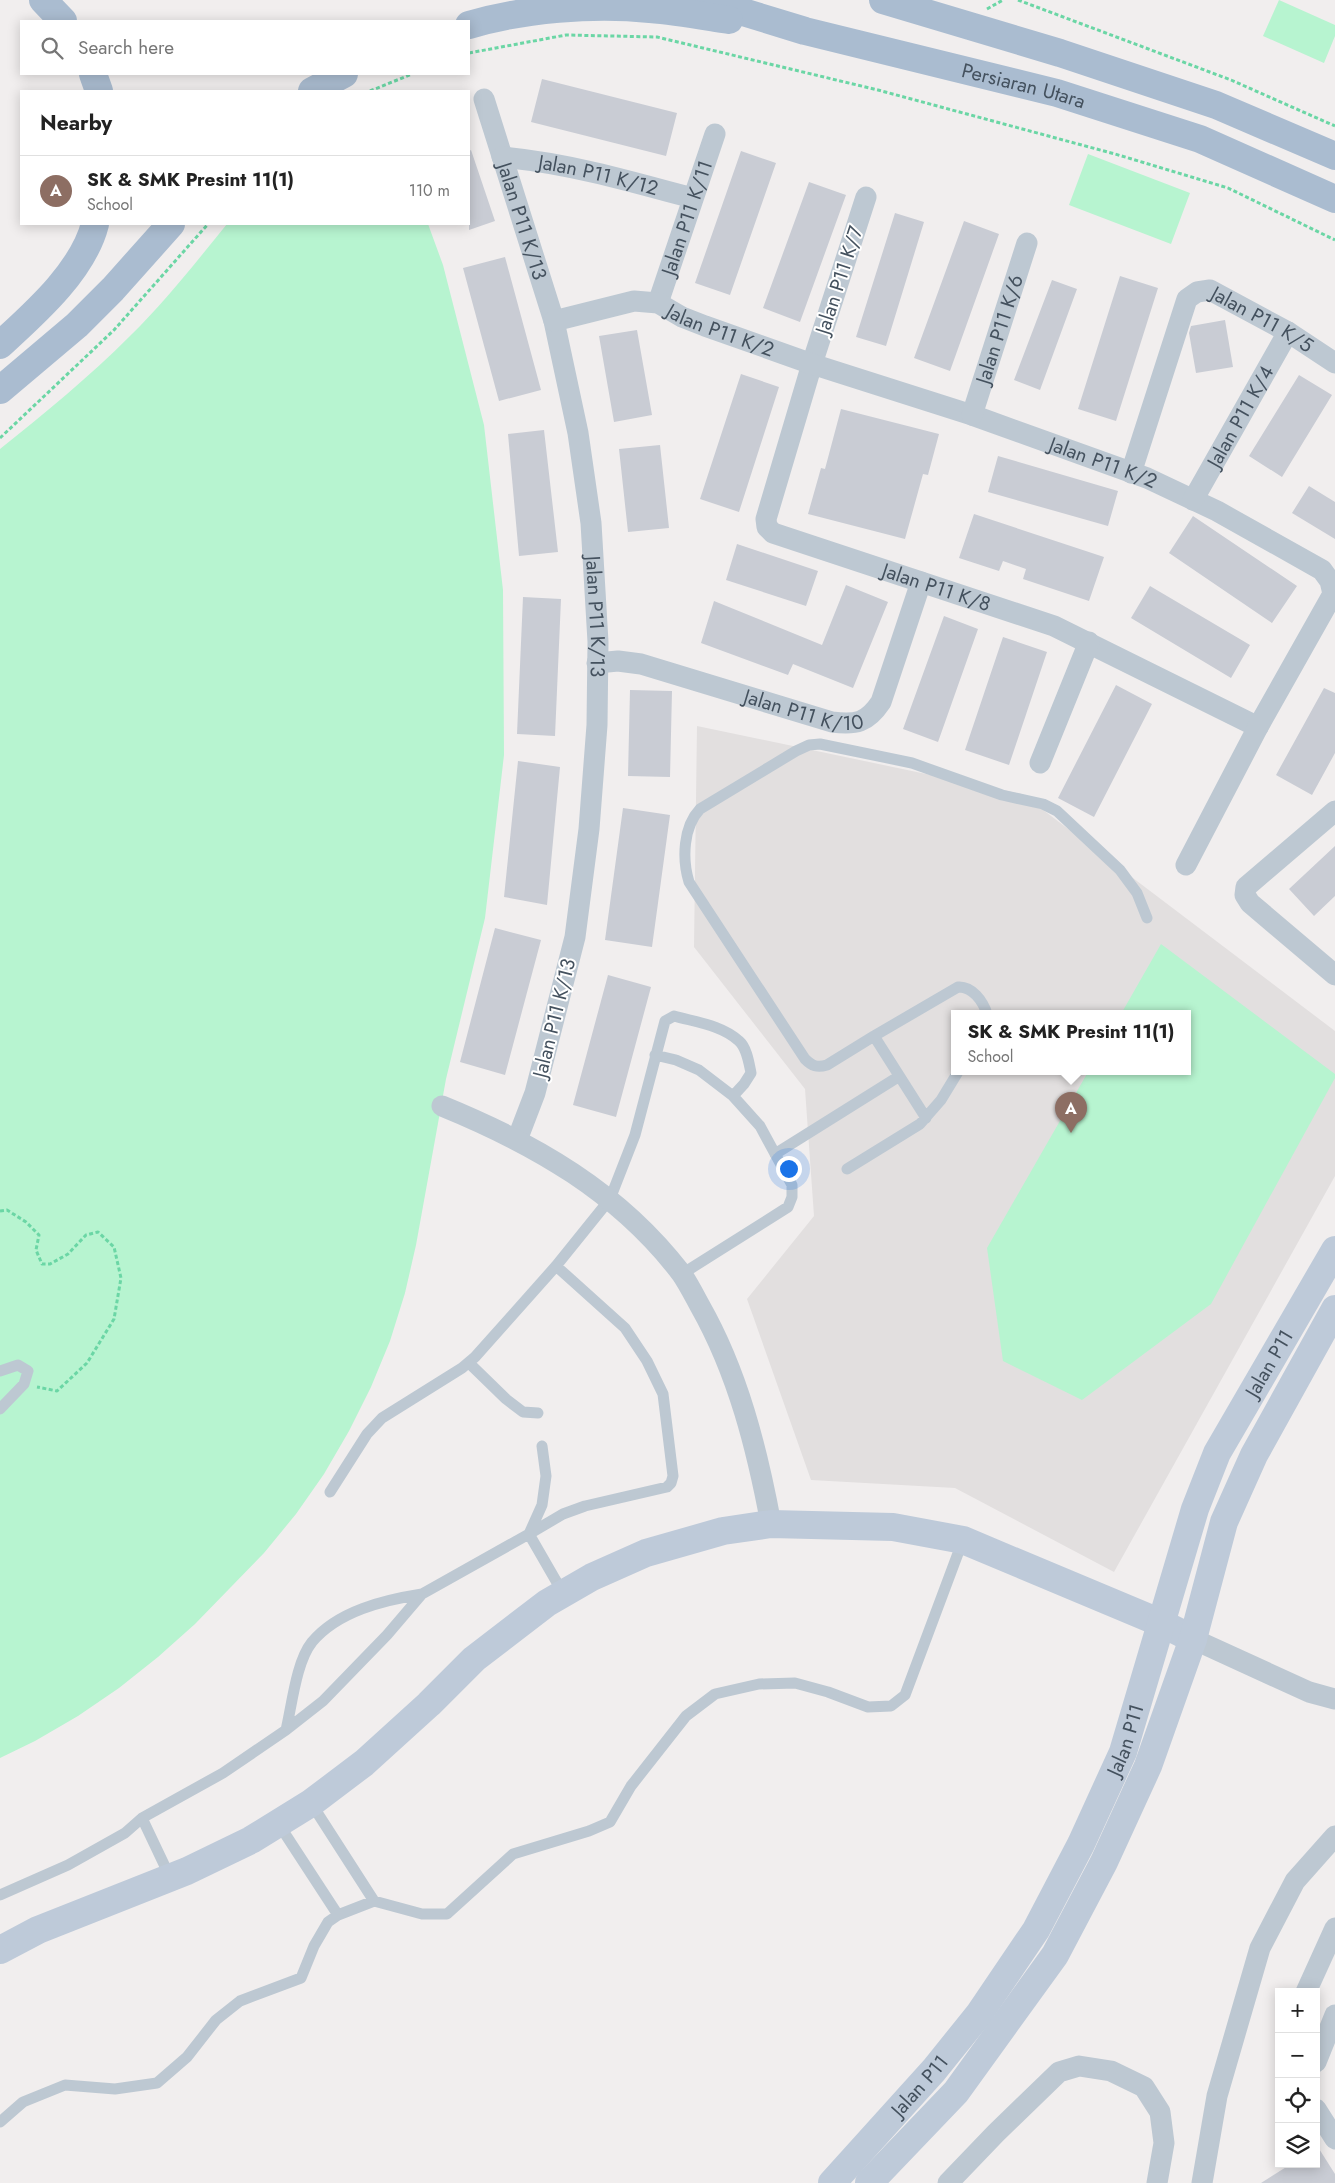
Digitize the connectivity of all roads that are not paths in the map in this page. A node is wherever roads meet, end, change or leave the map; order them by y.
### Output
1 (43, 0) edge
2 (704, 0) edge
3 (883, 0) edge
4 (62, 20) edge
5 (470, 25) edge
6 (805, 31) junction
7 (94, 75) edge
8 (342, 75) edge
9 (99, 90) edge
10 (314, 90) edge
11 (484, 99) dead end
12 (715, 134) dead end
13 (1335, 156) edge
14 (502, 157) junction
15 (866, 197) dead end
16 (692, 198) junction
17 (1335, 199) edge
18 (96, 225) edge
19 (171, 225) edge
20 (1027, 243) dead end
21 (658, 303) junction
22 (554, 321) junction
23 (1288, 332) junction
24 (0, 345) edge
25 (1335, 363) edge
26 (812, 364) junction
27 (0, 390) edge
28 (972, 415) junction
29 (1132, 473) junction
30 (1193, 500) junction
31 (921, 582) junction
32 (1089, 642) junction
33 (598, 663) junction
34 (1258, 727) junction
35 (1040, 763) dead end
36 (1335, 811) edge
37 (1186, 865) dead end
38 (1146, 918) dead end
39 (1335, 975) edge
40 (984, 1010) edge
41 (874, 1036) junction
42 (655, 1055) junction
43 (956, 1075) edge
44 (898, 1077) junction
45 (733, 1096) junction
46 (442, 1106) dead end
47 (926, 1118) junction
48 (517, 1140) junction
49 (775, 1154) junction
50 (847, 1169) dead end
51 (610, 1199) junction
52 (1335, 1250) edge
53 (556, 1266) junction
54 (682, 1274) junction
55 (1335, 1310) edge
56 (468, 1363) junction
57 (0, 1371) edge
58 (0, 1409) edge
59 (538, 1413) dead end
60 (542, 1446) dead end
61 (330, 1492) dead end
62 (771, 1524) junction
63 (528, 1534) junction
64 (963, 1540) junction
65 (563, 1593) junction
66 (422, 1594) junction
67 (1161, 1623) junction
68 (1193, 1639) junction
69 (1335, 1699) edge
70 (286, 1730) junction
71 (311, 1803) junction
72 (142, 1818) junction
73 (278, 1823) junction
74 (1335, 1836) edge
75 (171, 1878) junction
76 (0, 1895) edge
77 (374, 1901) junction
78 (338, 1915) junction
79 (1335, 1928) edge
80 (0, 1950) edge
81 (1308, 1988) edge
82 (1335, 2015) edge
83 (1320, 2052) edge
84 (1320, 2115) edge
85 (0, 2122) edge
86 (1335, 2139) edge
87 (832, 2183) edge
88 (869, 2183) edge
89 (948, 2183) edge
90 (1157, 2183) edge
91 (1202, 2183) edge

1 - 4 main road
2 - 6 main road, Persiaran Utara
3 - 13 main road, Persiaran Utara
5 - 6 main road
6 - 17 main road, Persiaran Utara
7 - 9 main road
8 - 10 main road
11 - 14 street, Jalan P11 K/13
12 - 16 street, Jalan P11 K/11
14 - 16 street, Jalan P11 K/12
14 - 22 street, Jalan P11 K/13
15 - 26 street, Jalan P11 K/7
16 - 21 street, Jalan P11 K/11
18 - 24 main road
19 - 27 main road
20 - 28 street, Jalan P11 K/6
21 - 22 street, Jalan P11 K/2
21 - 26 street, Jalan P11 K/2
22 - 33 street, Jalan P11 K/13
23 - 25 street, Jalan P11 K/5
23 - 29 street, Jalan P11 K/5
23 - 30 street, Jalan P11 K/4
26 - 28 street, Jalan P11 K/2
26 - 31 street, Jalan P11 K/8
28 - 29 street, Jalan P11 K/2
29 - 30 street, Jalan P11 K/2
30 - 34 street, Jalan P11 K/2
31 - 32 street, Jalan P11 K/8
31 - 33 street, Jalan P11 K/10
32 - 34 street, Jalan P11 K/8
32 - 35 street
33 - 48 street, Jalan P11 K/13
34 - 37 street, Jalan P11 K/2
36 - 39 street
38 - 41 lane
40 - 41 lane
41 - 44 lane
42 - 45 lane
42 - 45 lane
42 - 51 lane
43 - 47 lane
44 - 47 lane
44 - 49 lane
45 - 49 lane
46 - 48 street
47 - 50 lane
48 - 51 street
49 - 54 lane
51 - 53 lane
51 - 54 street
52 - 67 main road, Jalan P11
53 - 56 lane
53 - 63 lane
54 - 62 street
55 - 68 main road, Jalan P11
56 - 59 lane
56 - 61 lane
57 - 58 lane
60 - 63 lane
62 - 64 main road
62 - 65 main road
63 - 65 lane
63 - 66 lane
64 - 67 main road
64 - 77 lane
65 - 71 main road
66 - 70 lane
66 - 70 lane
67 - 68 main road
67 - 87 main road, Jalan P11
68 - 69 street
68 - 88 main road, Jalan P11
70 - 72 lane
71 - 73 main road
71 - 77 lane
72 - 75 lane
72 - 76 lane
73 - 75 main road
73 - 78 lane
74 - 91 street
75 - 80 main road
77 - 78 lane
78 - 85 lane
79 - 81 street
82 - 83 street
84 - 86 street
89 - 90 street

